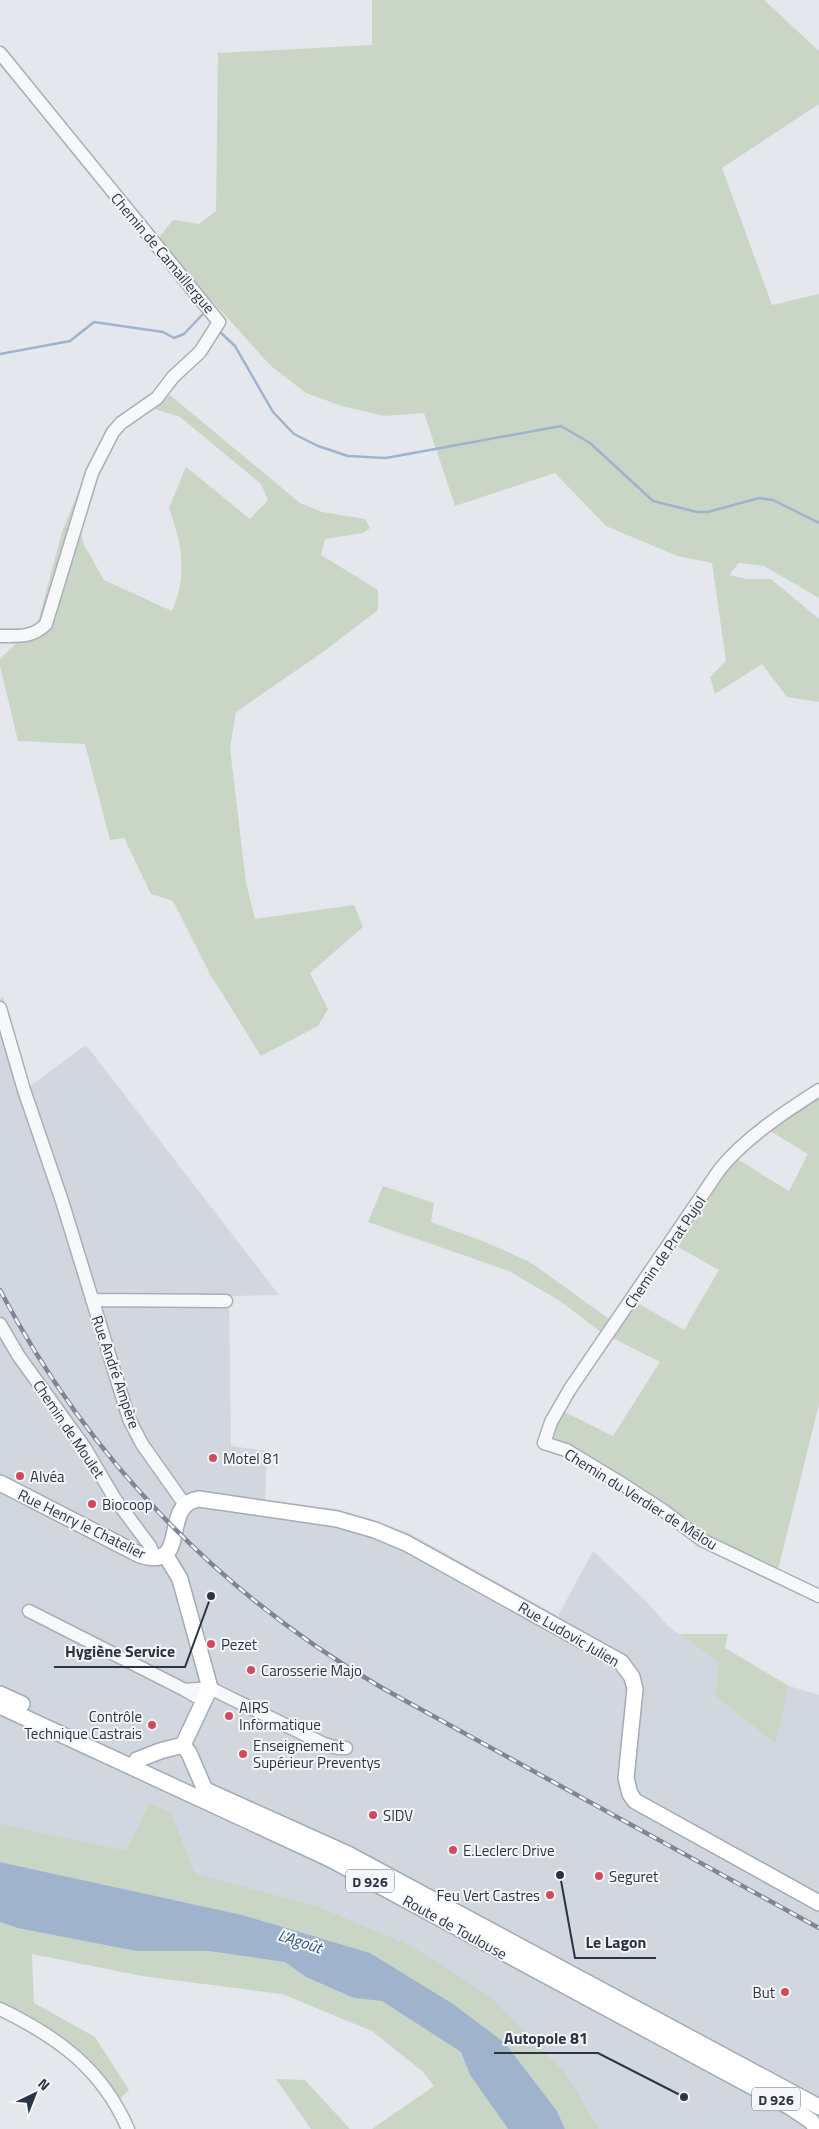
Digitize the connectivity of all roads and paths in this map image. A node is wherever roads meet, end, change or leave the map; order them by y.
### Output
1 (0, 53) edge
2 (0, 636) edge
3 (0, 1008) edge
4 (819, 1090) edge
5 (92, 1300) junction
6 (226, 1302) dead end
7 (0, 1324) edge
8 (544, 1443) joint
9 (0, 1483) edge
10 (185, 1505) junction
11 (160, 1556) junction
12 (819, 1596) edge
13 (29, 1611) dead end
14 (0, 1694) edge
15 (207, 1694) junction
16 (0, 1706) edge
17 (183, 1745) junction
18 (346, 1748) dead end
19 (137, 1760) junction
20 (205, 1790) junction
21 (819, 1903) edge
22 (0, 2009) edge
23 (819, 2107) edge
24 (128, 2129) edge
25 (817, 2129) edge

1 - 2 street, Chemin de Camaillergue
3 - 5 street, Rue André Ampère
4 - 8 street, Chemin de Prat Pujol
5 - 6 street
5 - 10 street, Rue André Ampère
7 - 11 street, Chemin de Moulet
8 - 12 street, Chemin du Verdier de Mélou
9 - 11 main road, Rue Henry le Chatelier
10 - 11 main road
10 - 21 main road, Rue Ludovic Julien
11 - 15 main road
13 - 15 street
14 - 19 main road, Route de Toulouse / D 926
15 - 17 main road
15 - 18 street
16 - 25 main road, Route de Toulouse / D 926
17 - 19 main road
17 - 20 main road
19 - 20 main road, Route de Toulouse / D 926
20 - 23 main road, Route de Toulouse / D 926
22 - 24 street

